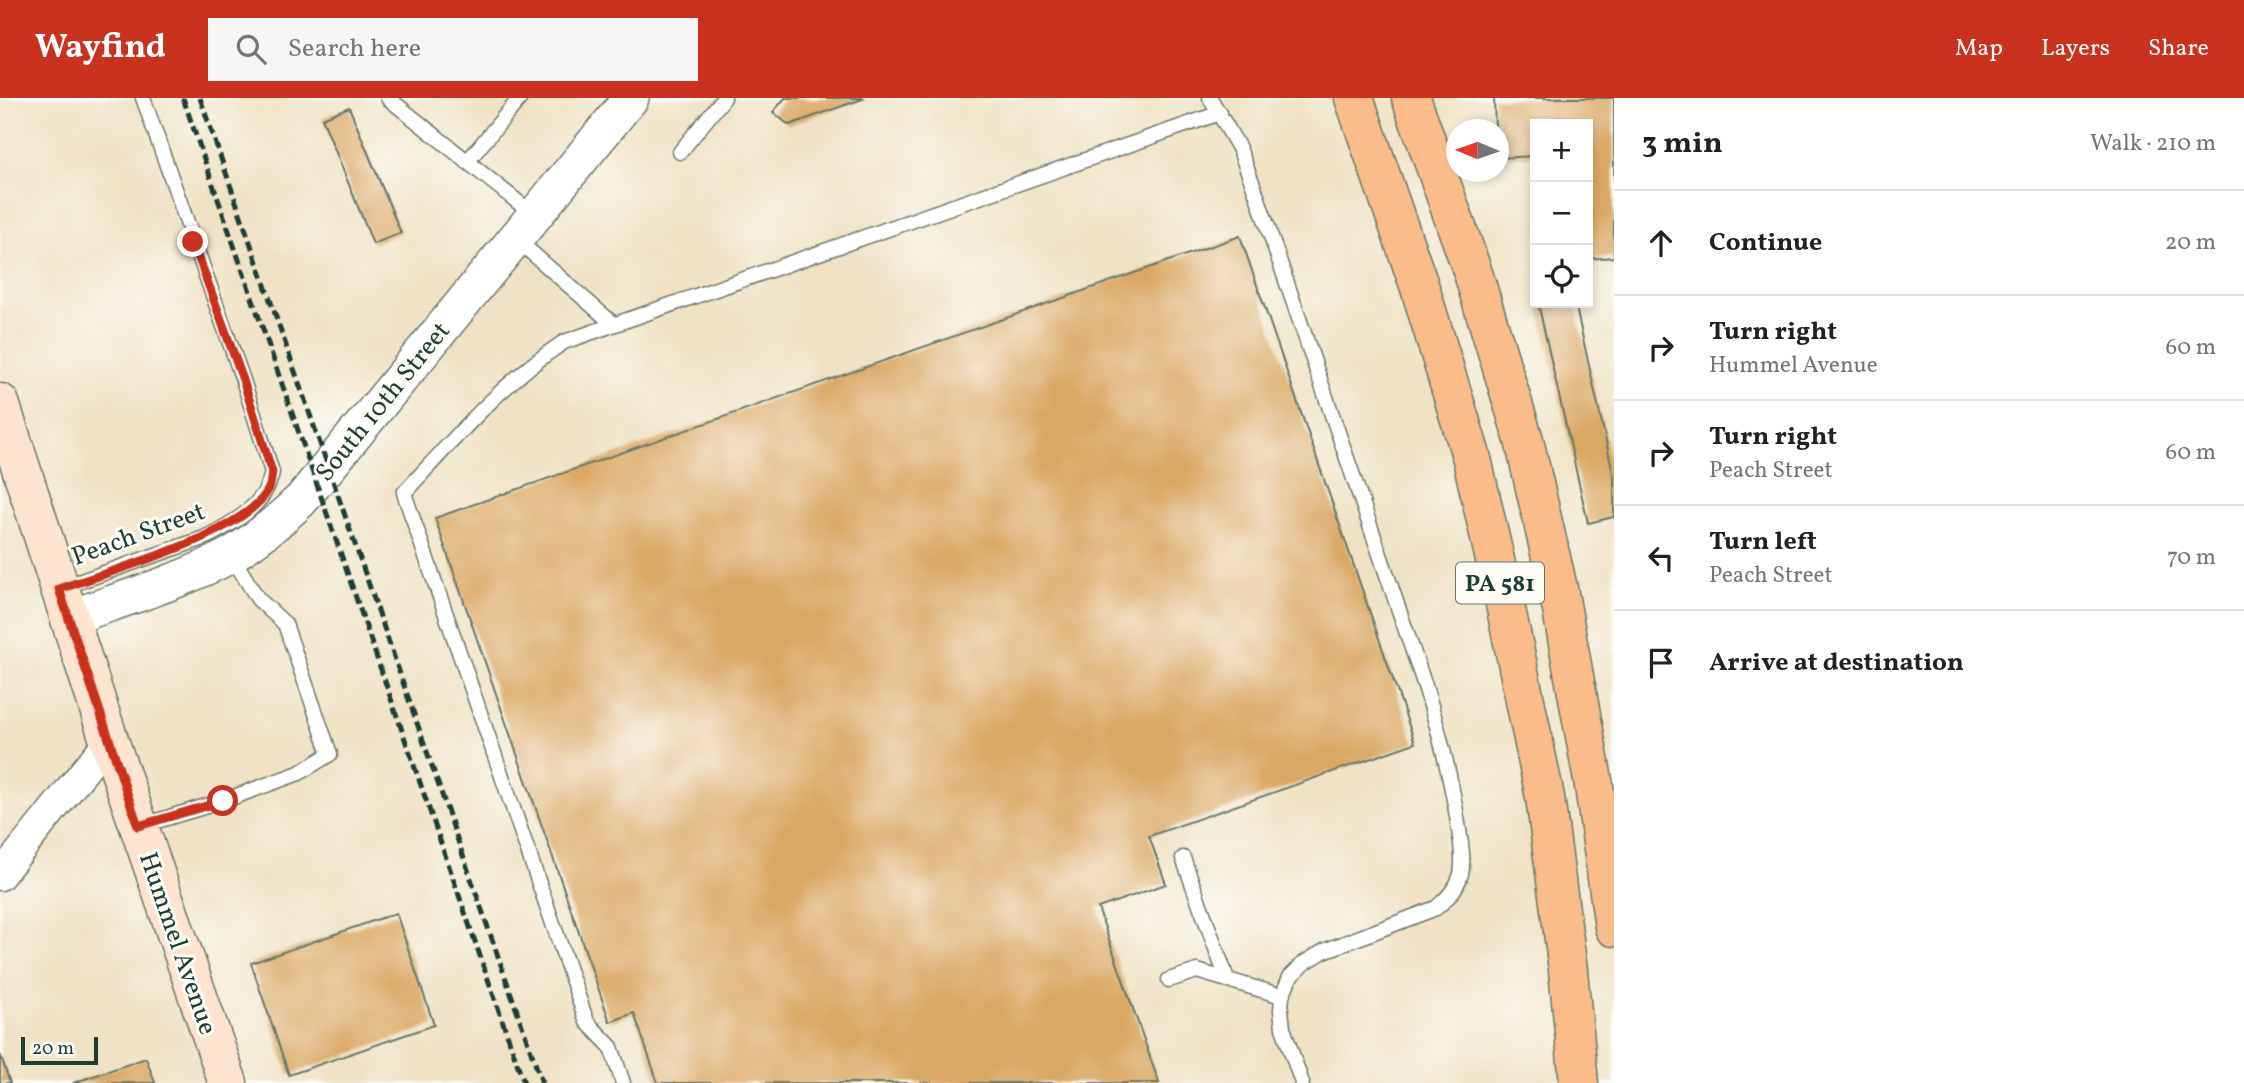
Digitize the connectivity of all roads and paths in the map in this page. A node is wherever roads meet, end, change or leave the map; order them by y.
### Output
1 (144, 98) edge
2 (388, 98) edge
3 (520, 98) edge
4 (631, 98) edge
5 (724, 98) edge
6 (1210, 98) edge
7 (1354, 98) edge
8 (1411, 98) edge
9 (1220, 113) junction
10 (680, 152) dead end
11 (467, 162) junction
12 (524, 227) junction
13 (612, 323) junction
14 (0, 403) edge
15 (231, 555) junction
16 (64, 603) junction
17 (109, 740) junction
18 (138, 826) junction
19 (1183, 858) dead end
20 (0, 876) edge
21 (1614, 927) edge
22 (1227, 979) junction
23 (1169, 980) dead end
24 (1282, 996) junction
25 (228, 1083) edge
26 (623, 1083) edge
27 (1302, 1083) edge
28 (1579, 1083) edge

1 - 16 lane, Peach Street
2 - 11 lane
3 - 11 lane
4 - 12 street, South 10th Street
5 - 10 lane
6 - 9 lane
7 - 28 highway, PA 581
8 - 21 highway, PA 581
9 - 13 lane
9 - 24 lane
11 - 12 lane
12 - 13 lane
12 - 15 street, South 10th Street
13 - 26 lane
14 - 16 main road, Hummel Avenue
15 - 16 street, South 10th Street
15 - 18 lane
16 - 17 main road, Hummel Avenue
17 - 18 main road, Hummel Avenue
17 - 20 street
18 - 25 main road, Hummel Avenue
19 - 22 lane
22 - 23 lane
22 - 24 lane
24 - 27 lane

